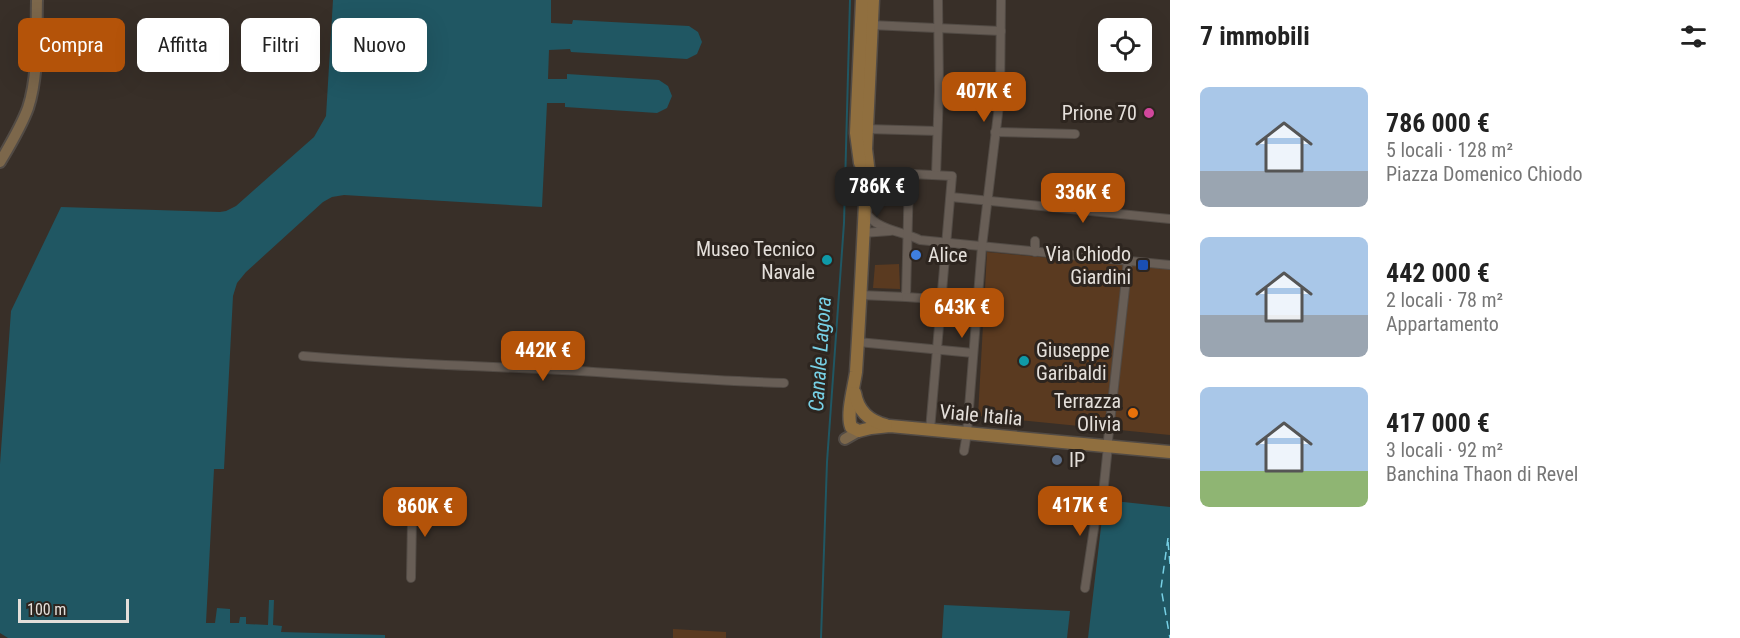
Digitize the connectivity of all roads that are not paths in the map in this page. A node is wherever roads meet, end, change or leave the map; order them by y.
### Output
1 (37, 0) edge
2 (862, 0) edge
3 (873, 0) edge
4 (938, 0) edge
5 (1001, 0) edge
6 (872, 25) junction
7 (938, 28) junction
8 (1001, 31) junction
9 (866, 129) junction
10 (937, 131) junction
11 (995, 132) junction
12 (1076, 134) dead end
13 (0, 162) edge
14 (936, 175) junction
15 (866, 182) junction
16 (951, 197) junction
17 (987, 201) junction
18 (864, 212) junction
19 (1170, 219) edge
20 (895, 231) junction
21 (863, 233) junction
22 (907, 233) junction
23 (1035, 241) dead end
24 (947, 243) junction
25 (982, 246) junction
26 (1035, 252) junction
27 (1128, 261) junction
28 (1170, 265) edge
29 (860, 295) junction
30 (906, 297) junction
31 (942, 300) junction
32 (977, 303) junction
33 (858, 342) junction
34 (938, 349) junction
35 (973, 353) junction
36 (303, 356) dead end
37 (784, 383) dead end
38 (930, 430) junction
39 (967, 433) junction
40 (1108, 443) junction
41 (964, 451) dead end
42 (1170, 452) edge
43 (416, 495) dead end
44 (411, 578) dead end
45 (1085, 588) dead end

1 - 13 main road
2 - 15 main road
3 - 6 main road
4 - 7 street
5 - 8 street
6 - 7 street
6 - 9 main road
7 - 8 street
7 - 10 street
8 - 11 street
9 - 10 street
9 - 15 main road
10 - 14 street
11 - 12 street
11 - 17 street
14 - 16 street
14 - 22 street
15 - 18 main road
16 - 17 street
16 - 24 street
17 - 19 street
17 - 25 street
18 - 20 street
18 - 21 main road
20 - 21 street
20 - 22 street
21 - 29 main road
22 - 24 street
22 - 30 street
23 - 26 street
24 - 25 street
24 - 31 street
25 - 26 street
25 - 32 street
26 - 27 street
27 - 28 street
27 - 40 street
29 - 30 street
29 - 33 main road
30 - 31 street
31 - 32 street
31 - 34 street
32 - 35 street
33 - 34 street
33 - 38 main road, Viale Italia
34 - 35 street
34 - 38 street
35 - 39 street
36 - 37 street
38 - 39 main road, Viale Italia
39 - 40 main road, Viale Italia
39 - 41 street
40 - 42 main road, Viale Italia
40 - 45 street
43 - 44 street

